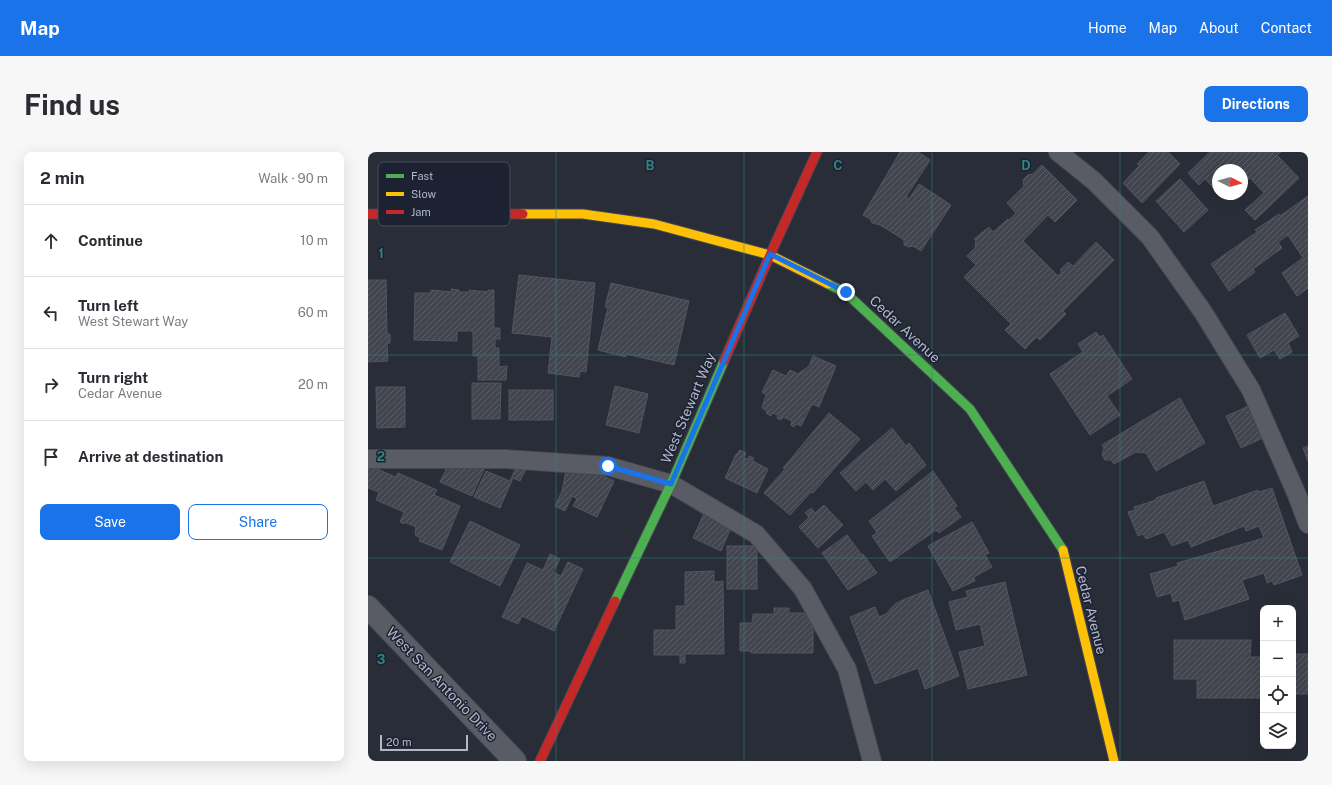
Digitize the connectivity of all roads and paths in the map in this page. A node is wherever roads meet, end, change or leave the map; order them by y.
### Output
1 (817, 152) edge
2 (1058, 152) edge
3 (510, 214) edge
4 (770, 254) junction
5 (368, 459) edge
6 (671, 484) junction
7 (1308, 524) edge
8 (368, 607) edge
9 (515, 761) edge
10 (540, 761) edge
11 (872, 761) edge
12 (1114, 761) edge

1 - 4 street, West Stewart Way
2 - 7 lane
3 - 4 street, Cedar Avenue
4 - 6 street, West Stewart Way
4 - 12 street, Cedar Avenue
5 - 6 lane
6 - 10 street, West Stewart Way
6 - 11 lane
8 - 9 street, West San Antonio Drive

